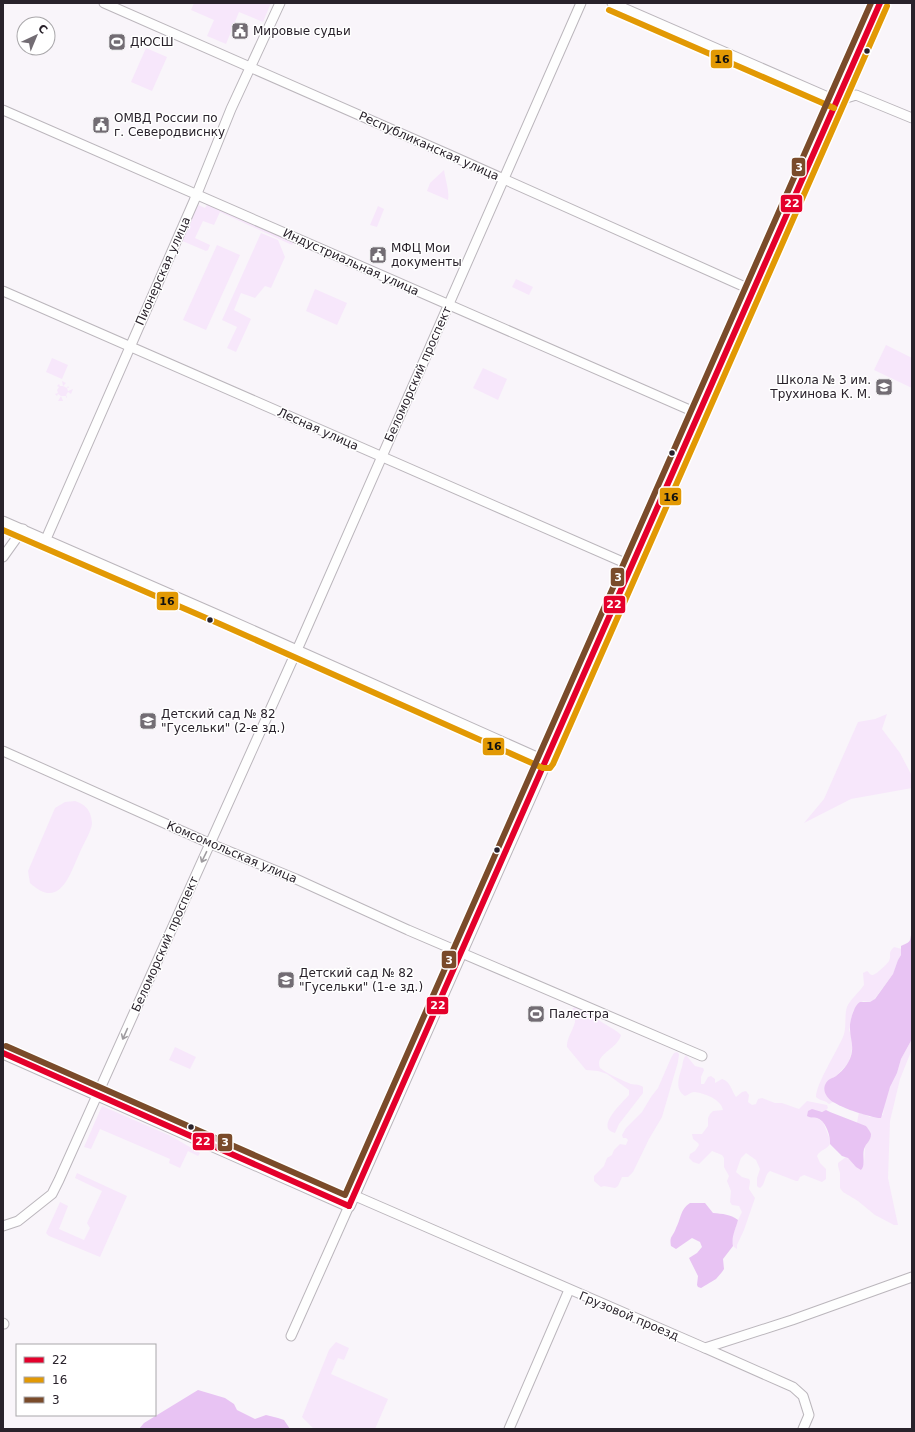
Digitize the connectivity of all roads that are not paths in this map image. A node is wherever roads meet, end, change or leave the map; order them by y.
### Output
1 (104, 3) edge
2 (280, 3) edge
3 (581, 3) edge
4 (612, 3) edge
5 (880, 3) edge
6 (250, 67) junction
7 (838, 100) junction
8 (3, 110) edge
9 (912, 118) edge
10 (504, 179) junction
11 (196, 194) junction
12 (3, 291) edge
13 (754, 291) junction
14 (449, 305) junction
15 (130, 347) junction
16 (699, 414) junction
17 (382, 457) junction
18 (3, 521) edge
19 (23, 529) junction
20 (46, 539) junction
21 (3, 557) edge
22 (632, 566) junction
23 (296, 650) junction
24 (3, 751) edge
25 (546, 761) junction
26 (211, 844) junction
27 (461, 952) junction
28 (3, 1053) edge
29 (702, 1056) dead end
30 (98, 1095) junction
31 (353, 1195) junction
32 (349, 1206) junction
33 (3, 1226) edge
34 (912, 1278) edge
35 (569, 1290) junction
36 (291, 1336) dead end
37 (704, 1348) junction
38 (509, 1429) edge
39 (803, 1429) edge

1 - 6 street, Республиканская улица
2 - 6 street, Пионерская улица
3 - 10 street, Беломорский проспект
4 - 7 street
5 - 7 main road
6 - 10 street, Республиканская улица
6 - 11 street, Пионерская улица
7 - 9 street
7 - 13 main road
8 - 11 street, Индустриальная улица
10 - 13 street, Республиканская улица
10 - 14 street, Беломорский проспект
11 - 14 street, Индустриальная улица
11 - 15 street, Пионерская улица
12 - 15 street, Лесная улица
13 - 16 main road
14 - 16 street, Индустриальная улица
14 - 17 street, Беломорский проспект
15 - 17 street, Лесная улица
15 - 20 street, Пионерская улица
16 - 22 main road
17 - 22 street, Лесная улица
17 - 23 street, Беломорский проспект
18 - 19 street
19 - 20 street
19 - 21 street
20 - 23 street
22 - 25 main road
23 - 25 street
23 - 26 street, Беломорский проспект
24 - 26 street, Комсомольская улица
25 - 27 main road
26 - 27 street, Комсомольская улица
26 -> 30 street, Беломорский проспект
27 - 29 street, Комсомольская улица
27 - 31 main road
28 - 30 main road
30 - 32 main road
30 - 33 street, Беломорский проспект
31 - 32 main road
31 - 35 street, Грузовой проезд
32 - 36 street
34 - 37 street
35 - 37 street, Грузовой проезд
35 - 38 street
37 - 39 street, Грузовой проезд

